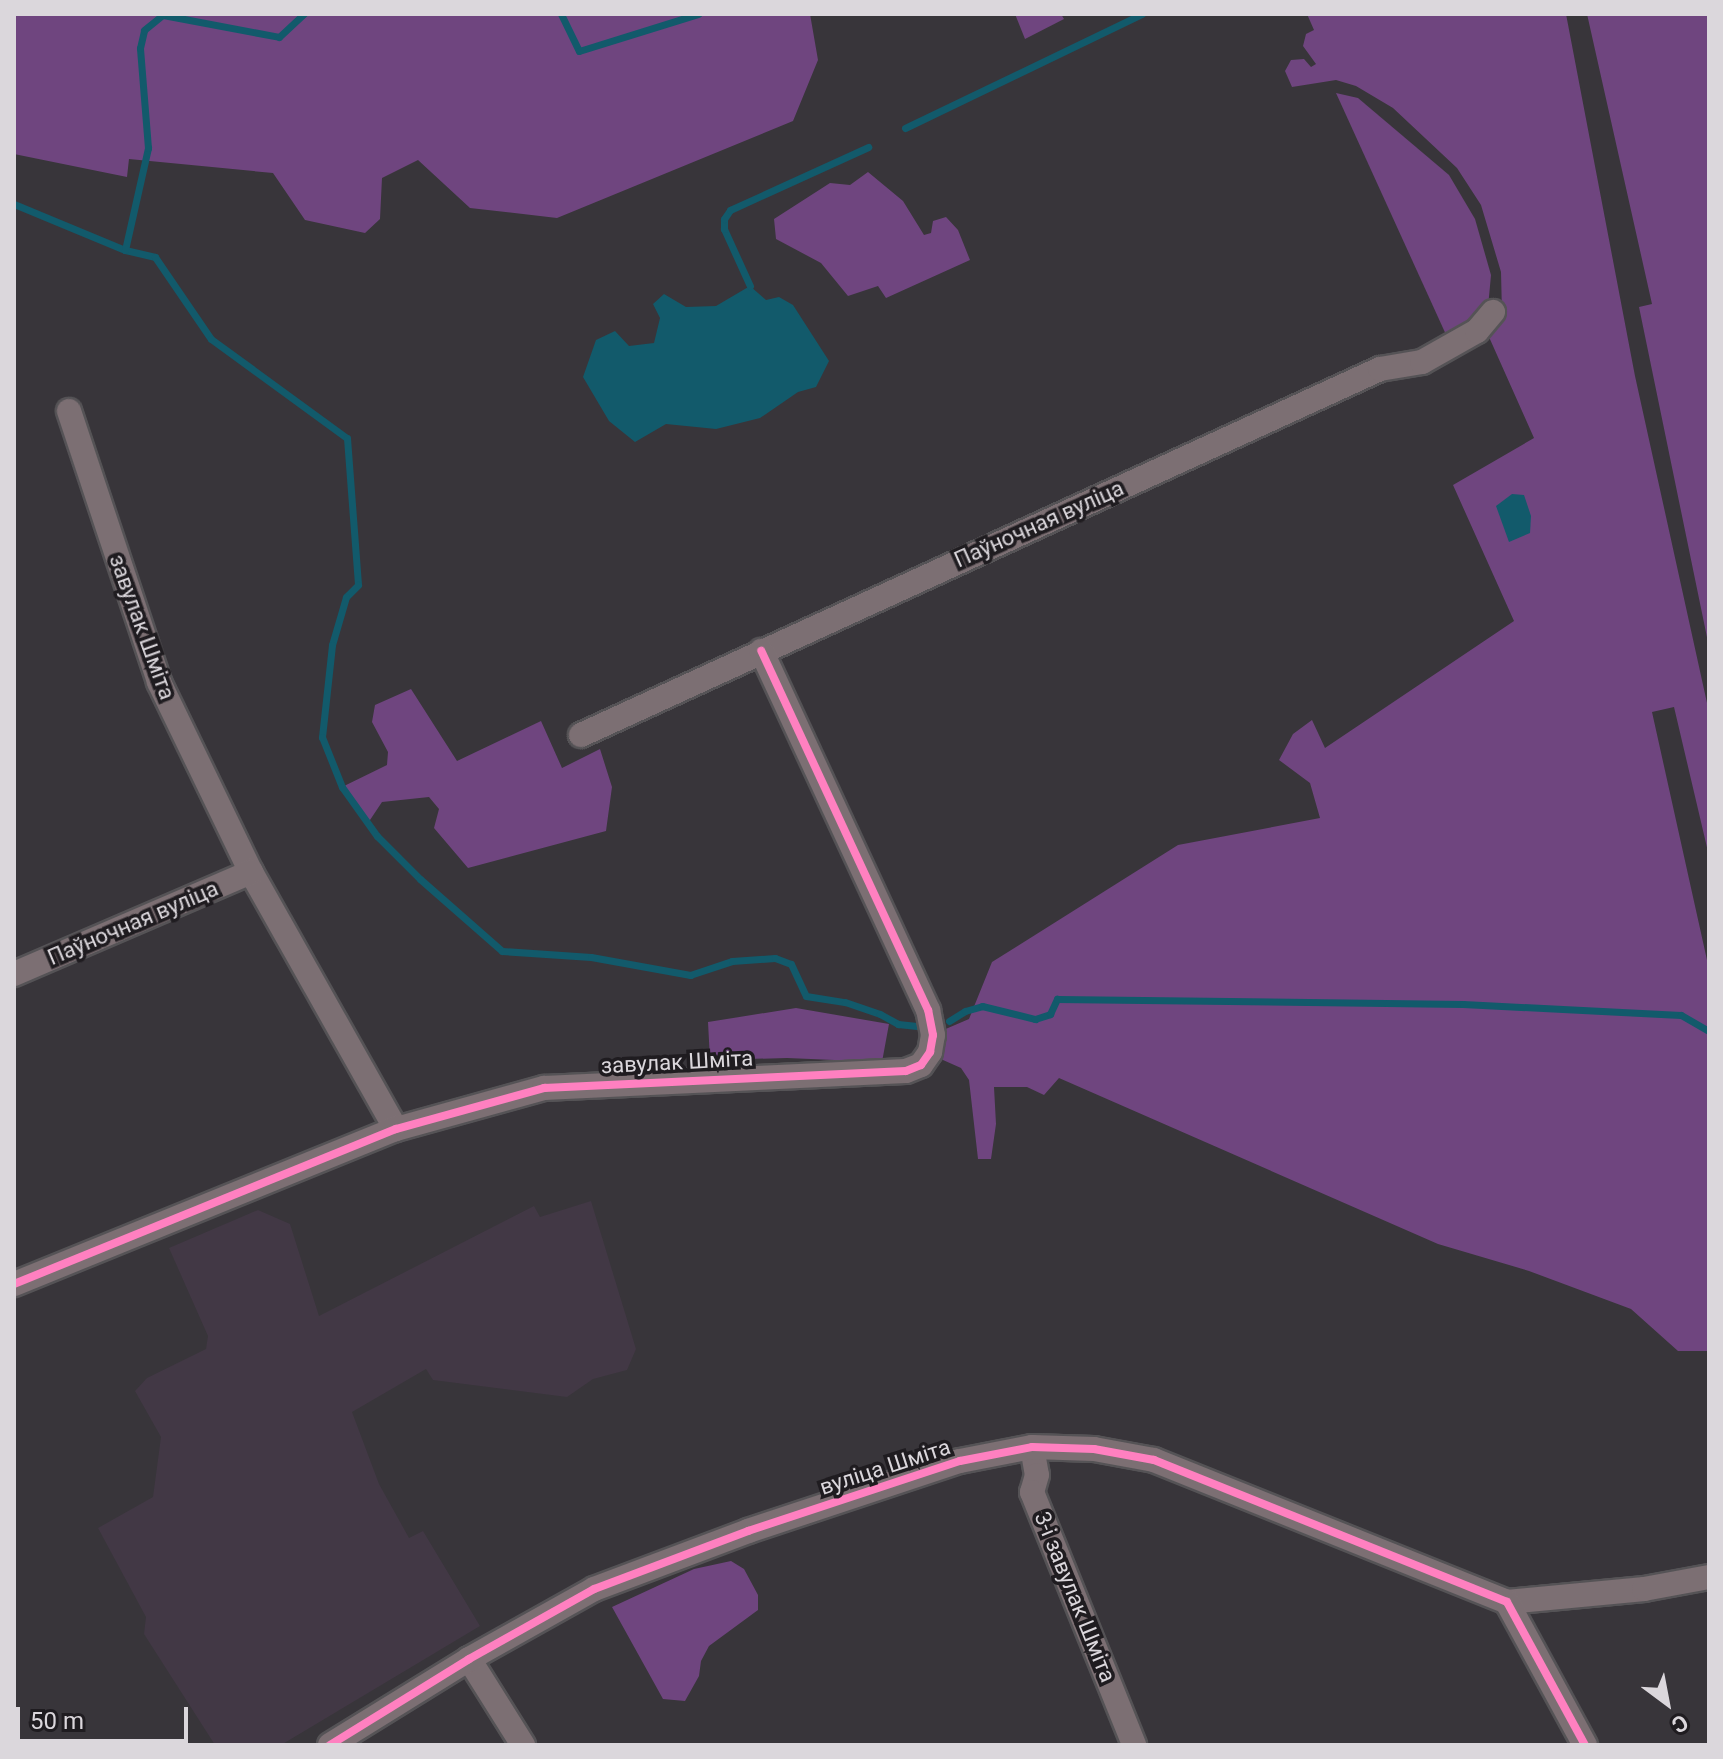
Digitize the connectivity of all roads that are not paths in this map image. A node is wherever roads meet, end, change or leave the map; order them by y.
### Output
1 (1493, 312) dead end
2 (69, 411) dead end
3 (761, 651) junction
4 (581, 735) dead end
5 (251, 872) junction
6 (14, 974) edge
7 (396, 1129) junction
8 (14, 1284) edge
9 (1032, 1447) junction
10 (1709, 1577) edge
11 (1507, 1602) junction
12 (469, 1659) junction
13 (330, 1745) edge
14 (523, 1745) edge
15 (1134, 1745) edge
16 (1585, 1745) edge

1 - 3 street, Паўночная вуліца
2 - 5 street, завулак Шміта
3 - 4 street, Паўночная вуліца
3 - 7 street, завулак Шміта
5 - 6 street, Паўночная вуліца
5 - 7 street, завулак Шміта
7 - 8 street, завулак Шміта
9 - 11 street, вуліца Шміта
9 - 12 street, вуліца Шміта
9 - 15 street, 3-і завулак Шміта
10 - 11 street
11 - 16 street
12 - 13 street, вуліца Шміта
12 - 14 street

